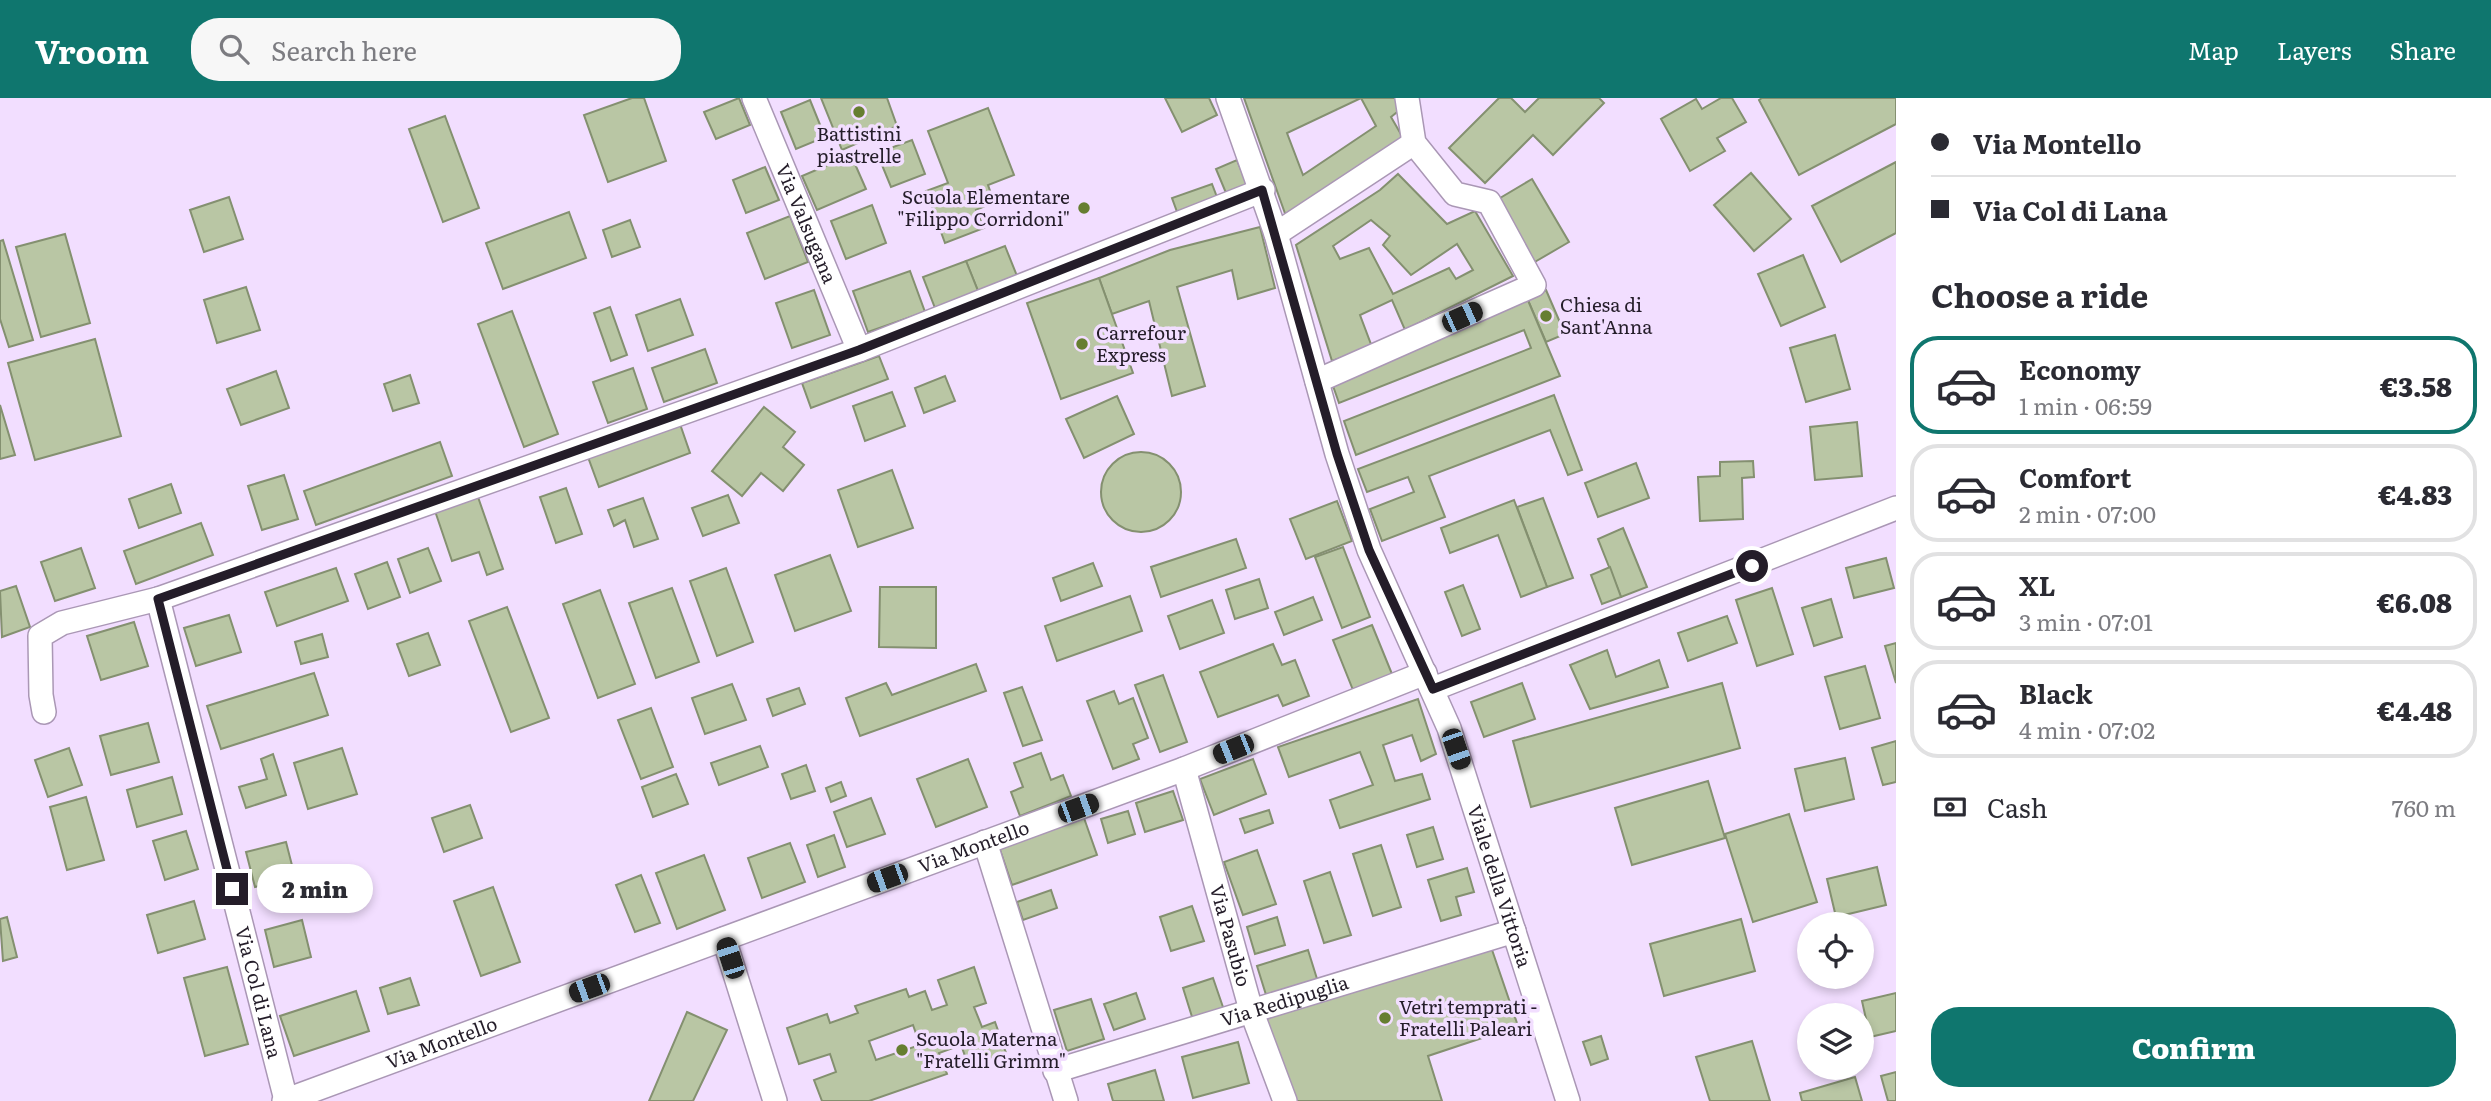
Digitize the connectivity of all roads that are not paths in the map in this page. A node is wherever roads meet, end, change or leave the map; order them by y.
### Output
1 (754, 98) edge
2 (1228, 98) edge
3 (1407, 98) edge
4 (1415, 143) junction
5 (1262, 190) junction
6 (1276, 234) junction
7 (859, 350) junction
8 (1317, 381) junction
9 (1896, 508) edge
10 (158, 599) junction
11 (1429, 681) junction
12 (44, 712) dead end
13 (1184, 769) junction
14 (985, 842) junction
15 (1514, 931) junction
16 (724, 939) junction
17 (1251, 1010) junction
18 (1055, 1071) junction
19 (285, 1101) edge
20 (775, 1101) edge
21 (1066, 1101) edge
22 (1284, 1101) edge
23 (1567, 1101) edge

1 - 7 street, Via Valsugana
2 - 5 street, Viale della Vittoria
3 - 4 street
4 - 6 street
4 - 8 street
5 - 6 street, Viale della Vittoria
5 - 7 street
6 - 8 street, Viale della Vittoria
7 - 10 street
8 - 11 street, Viale della Vittoria
9 - 11 street, Via Montello
10 - 12 street
10 - 19 street, Via Col di Lana
11 - 13 street, Via Montello
11 - 15 street, Viale della Vittoria
13 - 14 street, Via Montello
13 - 17 street, Via Pasubio
14 - 16 street, Via Montello
14 - 18 street
15 - 17 street, Via Redipuglia
15 - 23 street, Viale della Vittoria
16 - 19 street, Via Montello
16 - 20 street
17 - 18 street, Via Redipuglia
17 - 22 street, Via Pasubio
18 - 21 street

